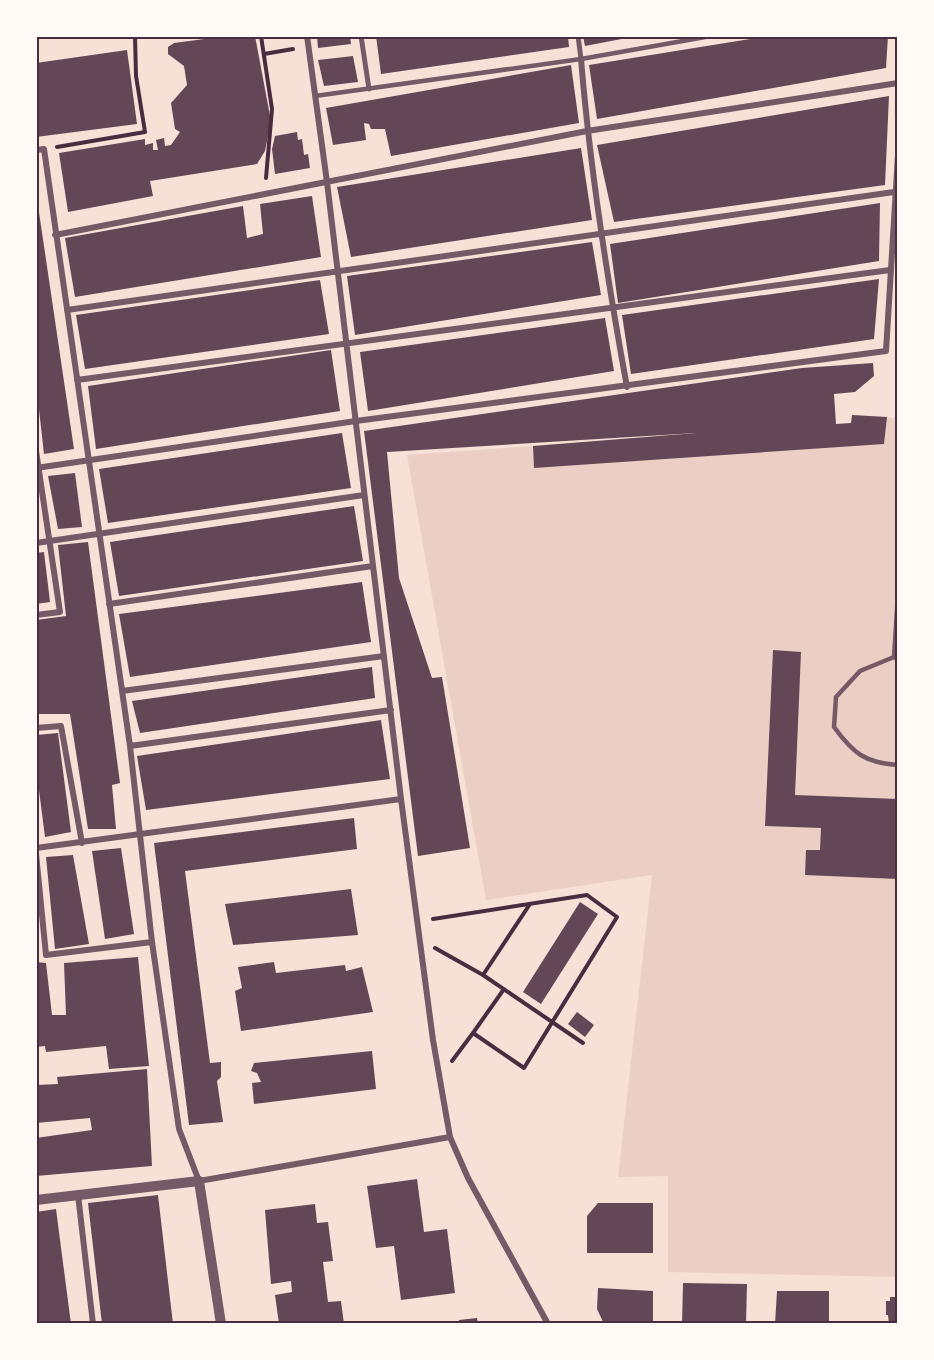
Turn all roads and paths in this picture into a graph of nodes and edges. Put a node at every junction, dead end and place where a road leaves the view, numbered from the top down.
1 (135, 36) edge
2 (261, 36) edge
3 (307, 36) edge
4 (361, 36) edge
5 (578, 36) edge
6 (711, 36) edge
7 (308, 47) junction
8 (264, 54) junction
9 (581, 59) junction
10 (898, 83) edge
11 (369, 89) junction
12 (315, 96) junction
13 (587, 131) junction
14 (44, 149) junction
15 (36, 150) edge
16 (898, 155) edge
17 (327, 183) junction
18 (894, 192) junction
19 (265, 195) junction
20 (601, 234) junction
21 (55, 235) junction
22 (338, 270) junction
23 (890, 270) junction
24 (612, 307) junction
25 (67, 310) junction
26 (346, 342) junction
27 (77, 380) junction
28 (627, 387) junction
29 (356, 421) junction
30 (36, 451) edge
31 (88, 461) junction
32 (37, 468) edge
33 (364, 495) junction
34 (99, 535) junction
35 (50, 541) junction
36 (36, 543) edge
37 (373, 566) junction
38 (898, 594) edge
39 (109, 604) junction
40 (36, 615) edge
41 (384, 656) junction
42 (896, 659) edge
43 (122, 691) junction
44 (391, 710) junction
45 (36, 728) edge
46 (130, 746) junction
47 (898, 765) edge
48 (401, 799) junction
49 (141, 834) junction
50 (82, 843) junction
51 (36, 848) edge
52 (36, 854) edge
53 (530, 904) junction
54 (417, 921) junction
55 (152, 942) junction
56 (421, 948) junction
57 (483, 975) junction
58 (504, 989) junction
59 (554, 1023) junction
60 (473, 1034) junction
61 (583, 1043) dead end
62 (437, 1063) junction
63 (450, 1137) junction
64 (199, 1181) junction
65 (78, 1195) junction
66 (36, 1200) edge
67 (93, 1324) edge
68 (221, 1324) edge
69 (548, 1324) edge

1 - 14 path
2 - 8 path
3 - 7 street
4 - 11 street
5 - 9 street
6 - 9 lane
7 - 8 path
7 - 12 street
8 - 19 path
9 - 11 lane
9 - 13 street
10 - 13 street
11 - 12 lane
12 - 17 street
13 - 17 street
13 - 20 street
14 - 15 street
14 - 21 street
16 - 18 street
17 - 19 street
17 - 22 street
18 - 20 street
18 - 23 street
19 - 21 street
20 - 22 street
20 - 24 street
21 - 25 street
22 - 25 street
22 - 26 street
23 - 24 street
23 - 28 street
24 - 26 street
24 - 28 street
25 - 27 street
26 - 27 street
26 - 29 street
27 - 31 street
28 - 29 street
29 - 31 street
29 - 33 street
30 - 32 street
31 - 32 street
31 - 34 street
32 - 35 street
33 - 34 street
33 - 37 street
34 - 35 street
34 - 39 street
35 - 36 street
35 - 40 street
37 - 39 street
37 - 41 street
38 - 42 lane
39 - 43 street
41 - 43 street
41 - 44 street
42 - 47 lane
43 - 46 street
44 - 46 street
44 - 48 street
45 - 50 street
46 - 49 street
48 - 49 street
48 - 54 street
49 - 50 street
49 - 55 street
50 - 51 street
52 - 55 street
53 - 54 path
53 - 57 path
53 - 59 path
54 - 56 street
55 - 64 street
56 - 57 path
56 - 62 street
57 - 58 path
58 - 59 path
58 - 60 path
59 - 60 path
59 - 61 path
60 - 62 path
62 - 63 street
63 - 64 street
63 - 69 street
64 - 65 street
64 - 68 street
65 - 66 street
65 - 67 street

